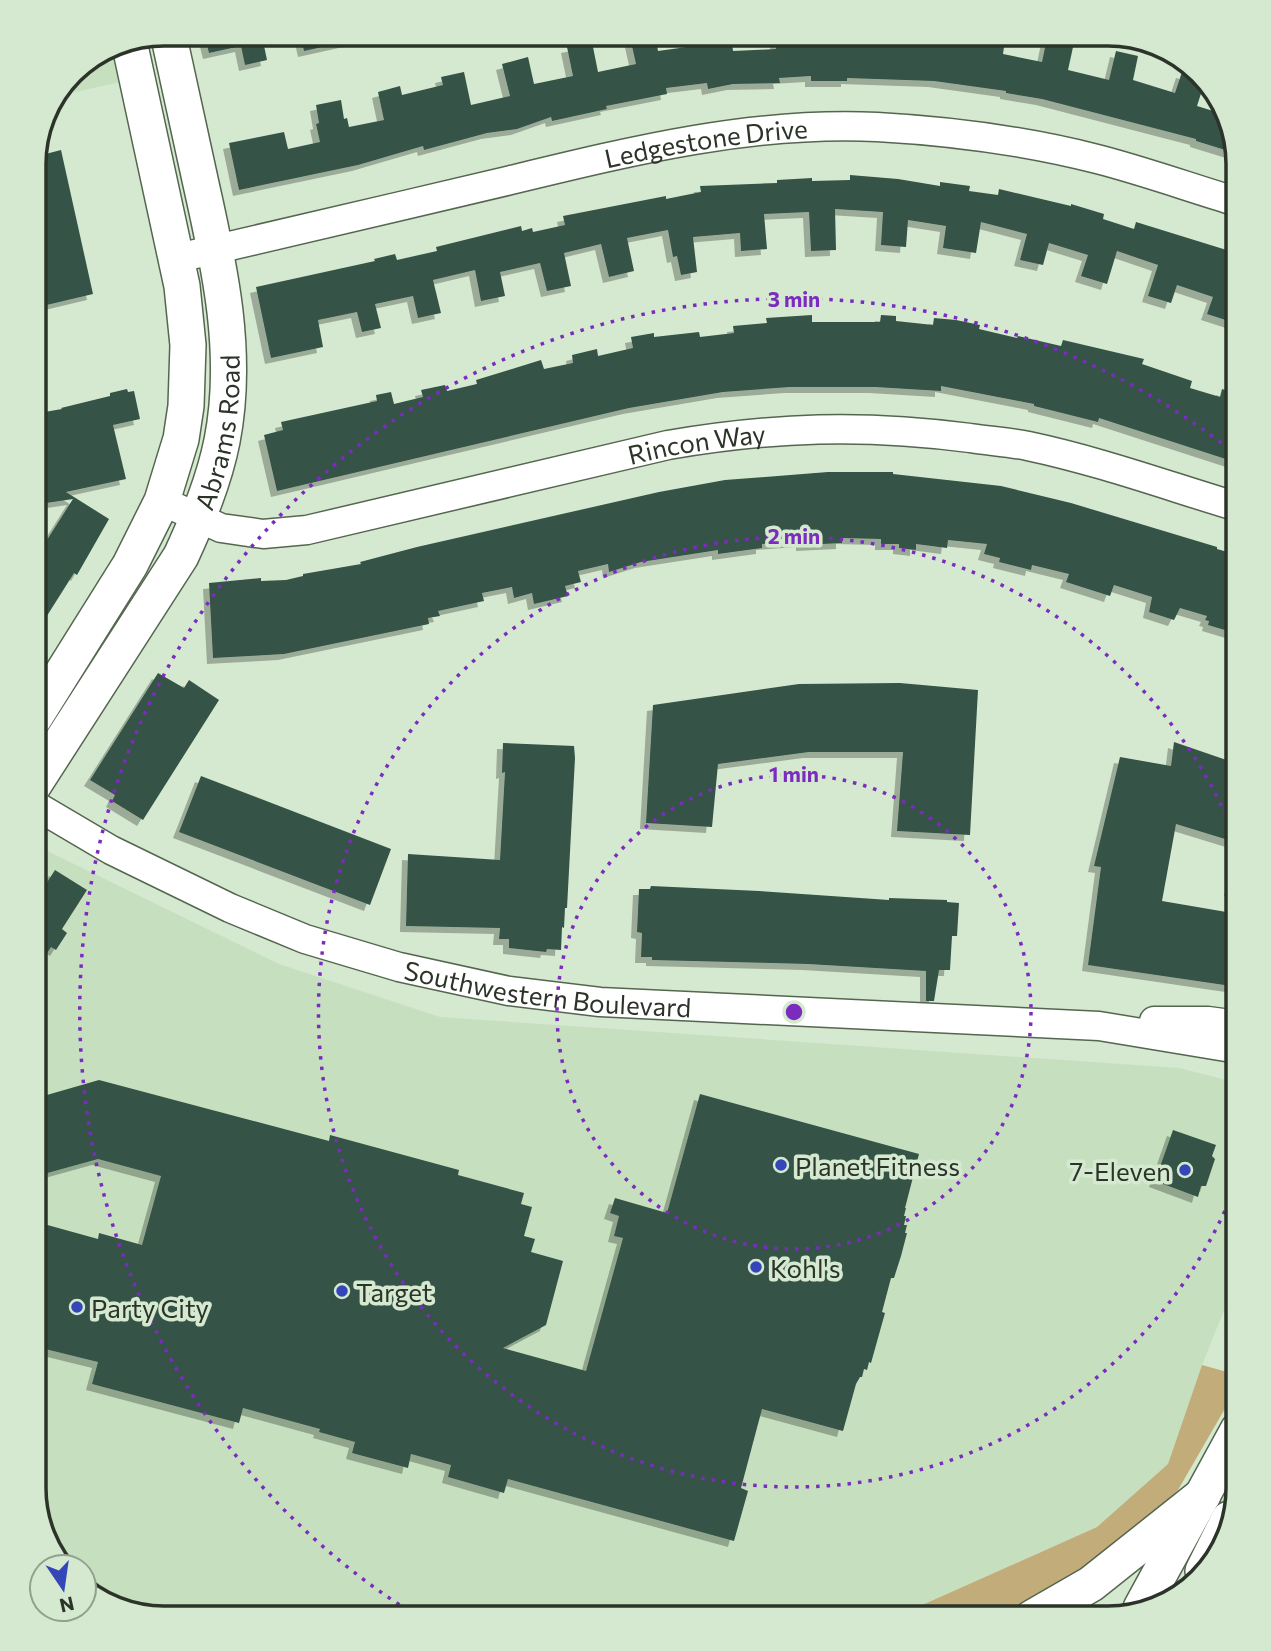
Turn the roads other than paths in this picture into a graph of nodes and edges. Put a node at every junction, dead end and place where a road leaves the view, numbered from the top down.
1 (171, 46) edge
2 (132, 50) edge
3 (1226, 198) edge
4 (216, 249) junction
5 (178, 258) junction
6 (188, 381) junction
7 (228, 386) junction
8 (162, 501) junction
9 (1226, 503) edge
10 (198, 519) junction
11 (46, 699) edge
12 (46, 766) edge
13 (46, 812) edge
14 (1226, 1024) edge
15 (1099, 1026) junction
16 (1226, 1047) edge
17 (1226, 1452) edge
18 (1203, 1494) junction
19 (1146, 1598) edge
20 (1053, 1606) edge

1 - 4 main road, Abrams Road
2 - 5 main road, Abrams Road
3 - 4 street, Ledgestone Drive
4 - 5 street, Ledgestone Drive
4 - 7 main road, Abrams Road
5 - 6 main road, Abrams Road
6 - 7 main road
6 - 8 main road, Abrams Road
7 - 10 main road, Abrams Road
8 - 10 street, Rincon Way
8 - 11 main road, Abrams Road
9 - 10 street, Rincon Way
10 - 12 main road, Abrams Road
13 - 15 street, Southwestern Boulevard
14 - 15 street, Southwestern Boulevard
15 - 16 street, Southwestern Boulevard
17 - 18 main road
18 - 19 main road
18 - 20 main road

